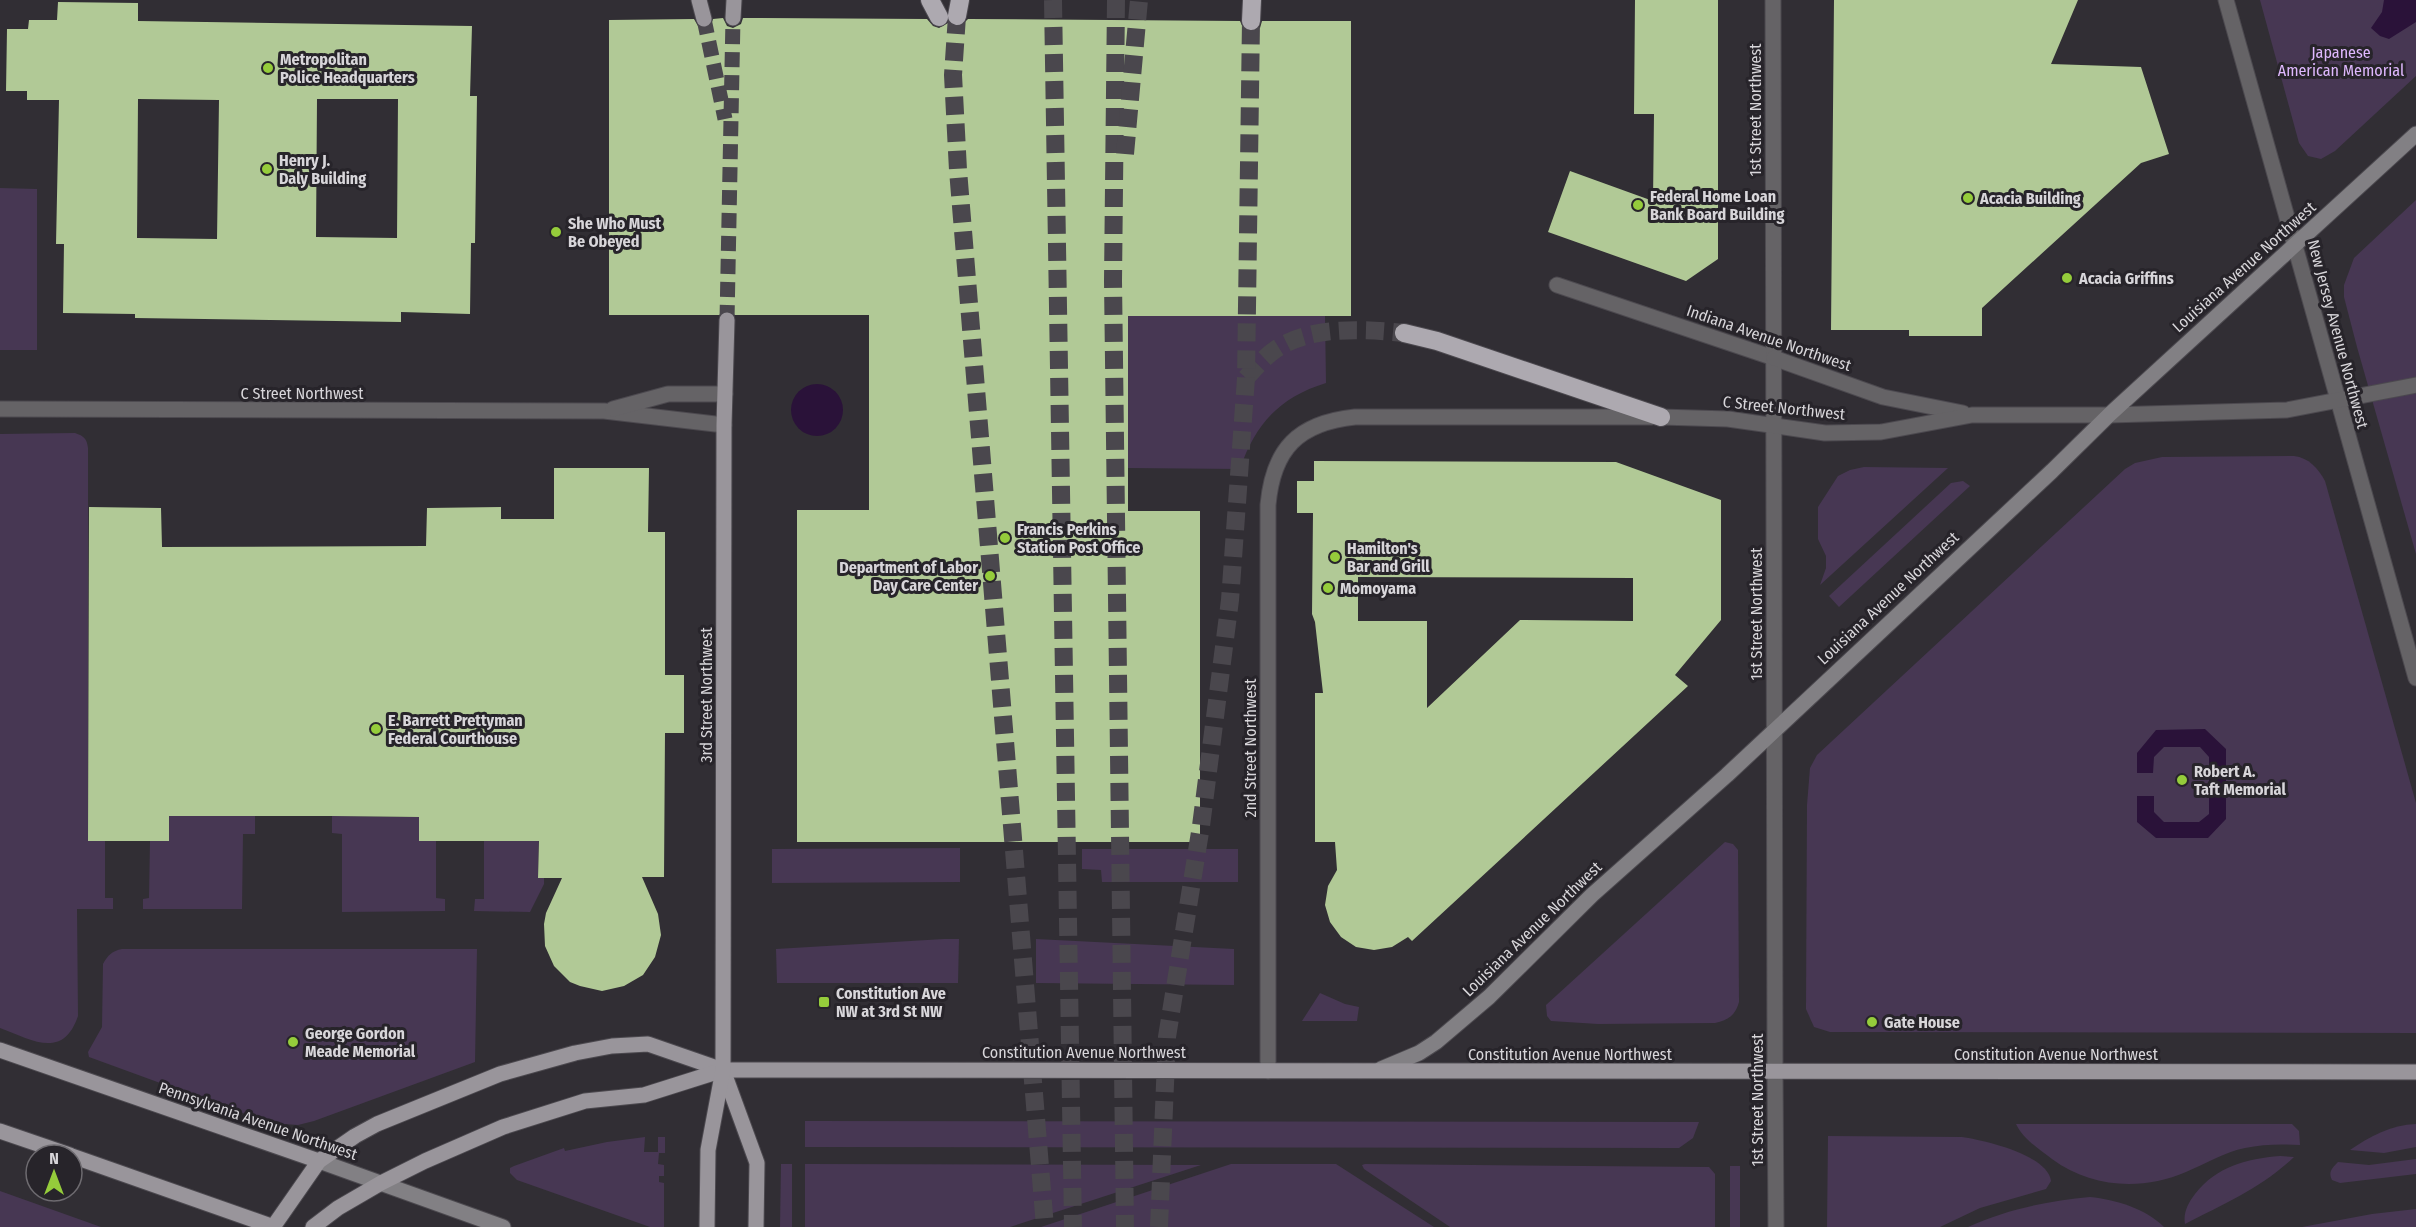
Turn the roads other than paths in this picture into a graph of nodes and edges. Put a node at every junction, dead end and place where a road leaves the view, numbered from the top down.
1 (699, 0) edge
2 (734, 0) edge
3 (930, 0) edge
4 (1252, 0) edge
5 (1773, 0) edge
6 (2226, 0) edge
7 (952, 11) edge
8 (733, 18) tunnel mouth
9 (704, 19) tunnel mouth
10 (1251, 21) tunnel mouth
11 (2416, 134) edge
12 (2295, 246) junction
13 (1557, 285) dead end
14 (727, 320) tunnel mouth
15 (1404, 333) tunnel mouth
16 (1774, 358) junction
17 (2416, 385) edge
18 (725, 394) junction
19 (2337, 402) junction
20 (0, 409) edge
21 (604, 411) junction
22 (1972, 415) junction
23 (2109, 415) junction
24 (1661, 417) junction
25 (724, 425) junction
26 (1774, 426) junction
27 (1300, 434) joint
28 (2416, 678) edge
29 (1774, 729) junction
30 (0, 1050) edge
31 (723, 1070) junction
32 (1268, 1071) junction
33 (1374, 1072) junction
34 (1774, 1072) junction
35 (2416, 1072) edge
36 (0, 1131) edge
37 (36, 1143) edge
38 (84, 1160) edge
39 (319, 1161) junction
40 (381, 1183) junction
41 (274, 1227) edge
42 (313, 1227) edge
43 (503, 1227) edge
44 (707, 1227) edge
45 (756, 1227) edge
46 (1776, 1227) edge

1 - 9 main road
2 - 8 main road
3 - 7 highway
4 - 10 highway
5 - 16 street, 1st Street Northwest
6 - 12 street, New Jersey Avenue Northwest
11 - 12 main road, Louisiana Avenue Northwest
12 - 19 street, New Jersey Avenue Northwest
12 - 23 main road, Louisiana Avenue Northwest
13 - 16 street, Indiana Avenue Northwest
14 - 18 main road, 3rd Street Northwest
15 - 24 highway
16 - 22 street, Indiana Avenue Northwest
16 - 26 street, 1st Street Northwest
17 - 19 street, C Street Northwest
18 - 21 street, C Street Northwest
18 - 25 main road, 3rd Street Northwest
19 - 23 street, C Street Northwest
19 - 28 street, New Jersey Avenue Northwest
20 - 21 street, C Street Northwest
21 - 25 street, C Street Northwest
22 - 23 street, C Street Northwest
22 - 26 street, C Street Northwest
23 - 29 main road, Louisiana Avenue Northwest
24 - 26 street, C Street Northwest
24 - 27 street, C Street Northwest
25 - 31 main road, 3rd Street Northwest
26 - 29 street, 1st Street Northwest
27 - 32 street, 2nd Street Northwest
29 - 33 main road, Louisiana Avenue Northwest
29 - 34 street, 1st Street Northwest
30 - 39 main road, Pennsylvania Avenue Northwest
31 - 32 main road, Constitution Avenue Northwest
31 - 39 main road, Constitution Avenue Northwest
31 - 40 main road, Constitution Avenue Northwest
31 - 44 main road, 3rd Street Northwest
31 - 45 main road, 3rd Street Northwest
32 - 33 main road, Constitution Avenue Northwest
33 - 34 main road, Constitution Avenue Northwest
34 - 35 main road, Constitution Avenue Northwest
34 - 46 street, 1st Street Northwest
36 - 37 main road
38 - 41 main road
39 - 40 main road, Pennsylvania Avenue Northwest
39 - 41 main road, Constitution Avenue Northwest
40 - 42 main road, Constitution Avenue Northwest
40 - 43 main road, Pennsylvania Avenue Northwest

